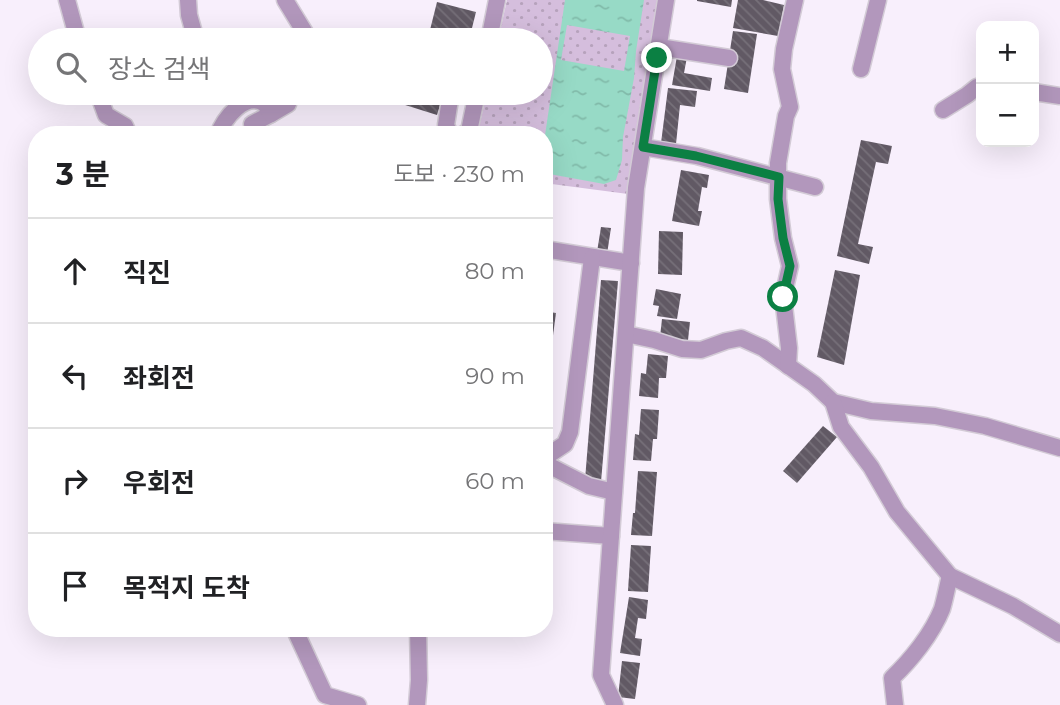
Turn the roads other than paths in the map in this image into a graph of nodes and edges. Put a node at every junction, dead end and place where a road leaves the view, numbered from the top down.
1 (67, 0) edge
2 (188, 0) edge
3 (285, 0) edge
4 (497, 0) edge
5 (666, 0) edge
6 (795, 0) edge
7 (878, 0) edge
8 (75, 28) edge
9 (193, 28) edge
10 (302, 28) edge
11 (491, 28) edge
12 (659, 47) junction
13 (729, 58) dead end
14 (860, 69) dead end
15 (976, 88) edge
16 (1039, 93) edge
17 (1060, 96) edge
18 (102, 105) edge
19 (243, 105) edge
20 (266, 105) edge
21 (286, 105) edge
22 (449, 105) edge
23 (474, 105) edge
24 (943, 110) dead end
25 (271, 114) junction
26 (252, 124) dead end
27 (125, 126) edge
28 (222, 126) edge
29 (446, 126) edge
30 (468, 126) edge
31 (643, 147) junction
32 (779, 177) junction
33 (815, 187) dead end
34 (553, 251) edge
35 (592, 258) junction
36 (631, 263) junction
37 (626, 334) junction
38 (788, 366) junction
39 (833, 402) junction
40 (1060, 448) edge
41 (553, 451) edge
42 (553, 468) edge
43 (614, 492) junction
44 (553, 532) edge
45 (611, 536) junction
46 (950, 576) junction
47 (1060, 634) edge
48 (299, 637) edge
49 (418, 637) edge
50 (358, 705) edge
51 (416, 705) edge
52 (615, 705) edge
53 (895, 705) edge

1 - 8 street
2 - 9 street
3 - 10 street
4 - 11 street
5 - 12 street
6 - 32 street
7 - 14 street
12 - 13 street
12 - 31 street
15 - 24 street
16 - 17 street
18 - 27 street
19 - 28 street
20 - 25 street
21 - 25 street
22 - 29 street
23 - 30 street
25 - 26 street
31 - 32 street
31 - 36 street
32 - 33 street
32 - 38 street
34 - 35 street
35 - 36 street
35 - 41 street
36 - 37 street
37 - 38 street
37 - 43 street
38 - 39 street
39 - 40 street
39 - 46 street
42 - 43 street
43 - 45 street
44 - 45 street
45 - 52 street
46 - 47 street
46 - 53 street
48 - 50 street
49 - 51 street

